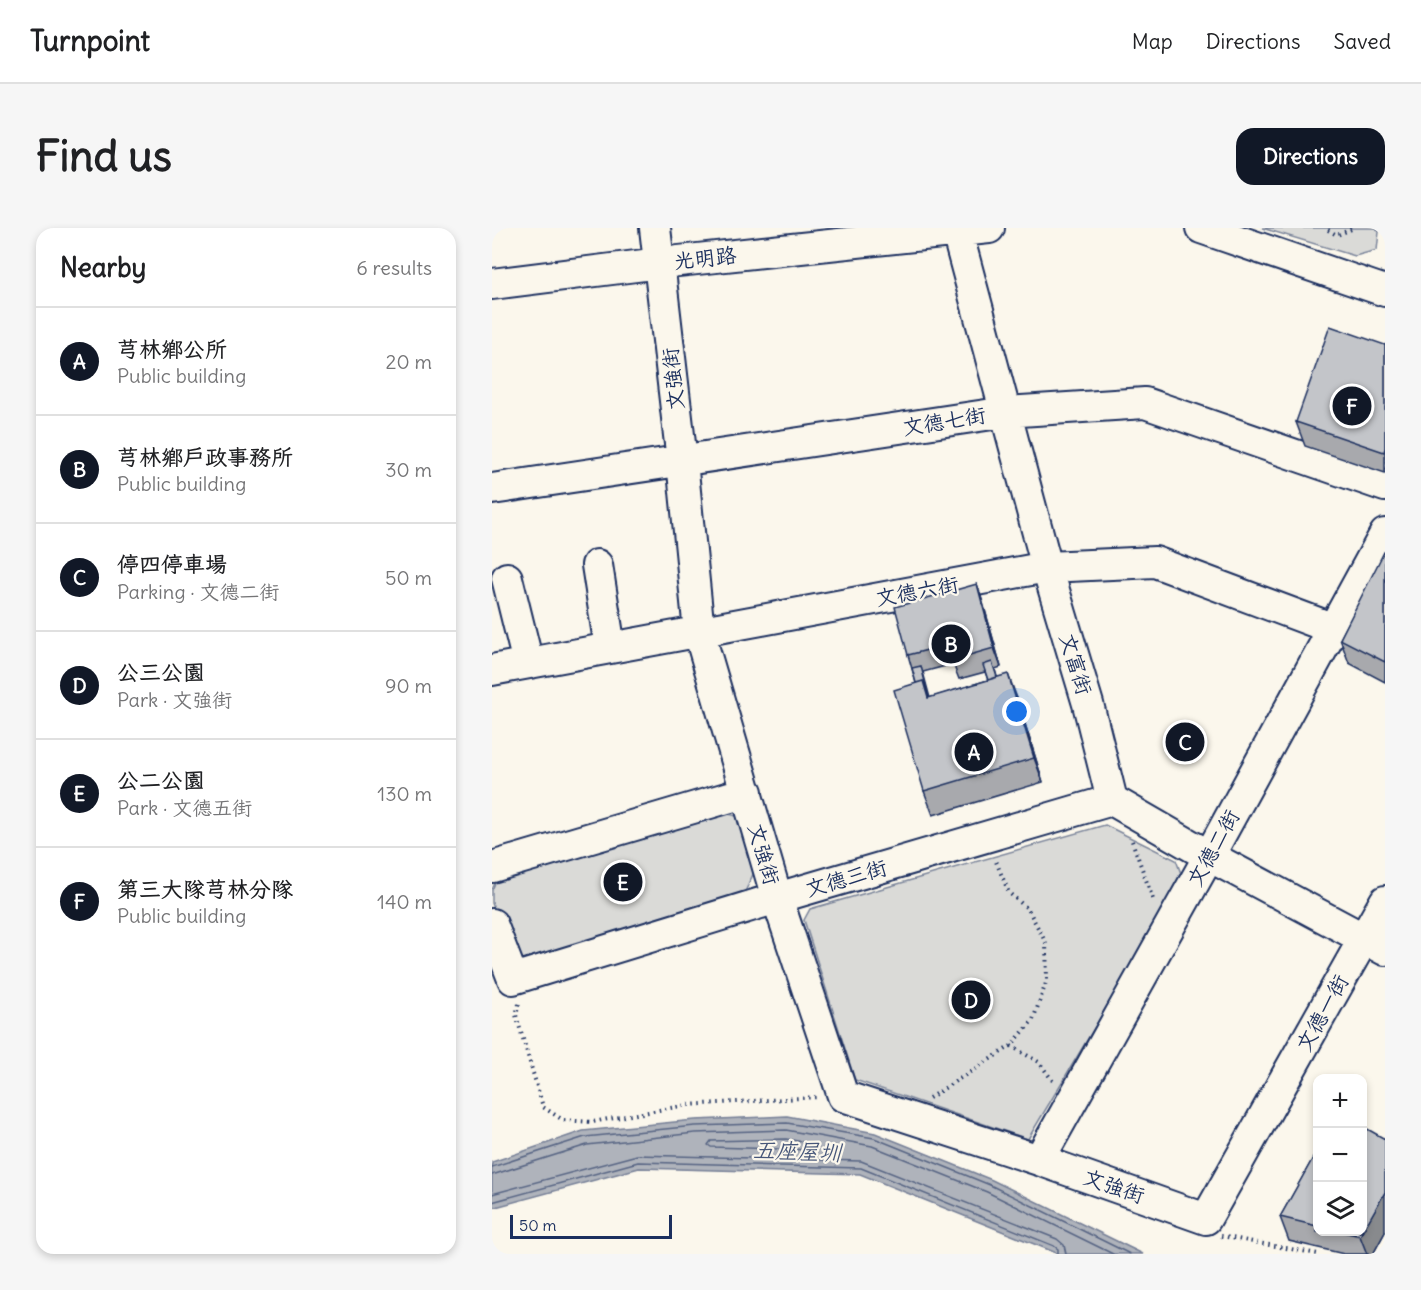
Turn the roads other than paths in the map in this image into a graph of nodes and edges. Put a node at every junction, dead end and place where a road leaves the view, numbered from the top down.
1 (655, 228) edge
2 (989, 228) edge
3 (1201, 228) edge
4 (956, 230) edge
5 (660, 263) junction
6 (492, 284) edge
7 (1385, 291) edge
8 (1006, 412) junction
9 (682, 461) junction
10 (1385, 486) edge
11 (492, 489) edge
12 (1385, 534) edge
13 (597, 564) dead end
14 (1047, 567) junction
15 (507, 578) dead end
16 (1334, 629) junction
17 (699, 632) junction
18 (610, 648) junction
19 (528, 663) junction
20 (492, 670) edge
21 (747, 792) junction
22 (1112, 800) junction
23 (1209, 856) junction
24 (492, 867) edge
25 (777, 898) junction
26 (1385, 901) edge
27 (492, 924) edge
28 (1375, 944) edge
29 (1039, 1160) junction
30 (1206, 1219) joint

1 - 5 street, 文強街
2 - 4 street, 光明路
3 - 7 street
4 - 5 street, 光明路
4 - 8 street, 文富街
5 - 6 street, 光明路
5 - 9 street, 文強街
8 - 9 street, 文德七街
8 - 10 street, 文德七街
8 - 14 street, 文富街
9 - 11 street, 文德七街
9 - 17 street, 文強街
12 - 16 street, 文德二街
13 - 18 street
14 - 16 street, 文德六街
14 - 17 street, 文德六街
14 - 22 street, 文富街
15 - 19 street
16 - 23 street, 文德二街
17 - 18 street, 文德六街
17 - 21 street, 文強街
18 - 19 street, 文德六街
19 - 20 street, 文德六街
21 - 24 street
21 - 25 street, 文強街
22 - 23 street
22 - 25 street, 文德三街
23 - 28 street
23 - 29 street, 文德二街
25 - 27 street, 文德三街
25 - 29 street, 文強街
26 - 28 street, 文德一街
28 - 30 street, 文德一街
29 - 30 street, 文強街

